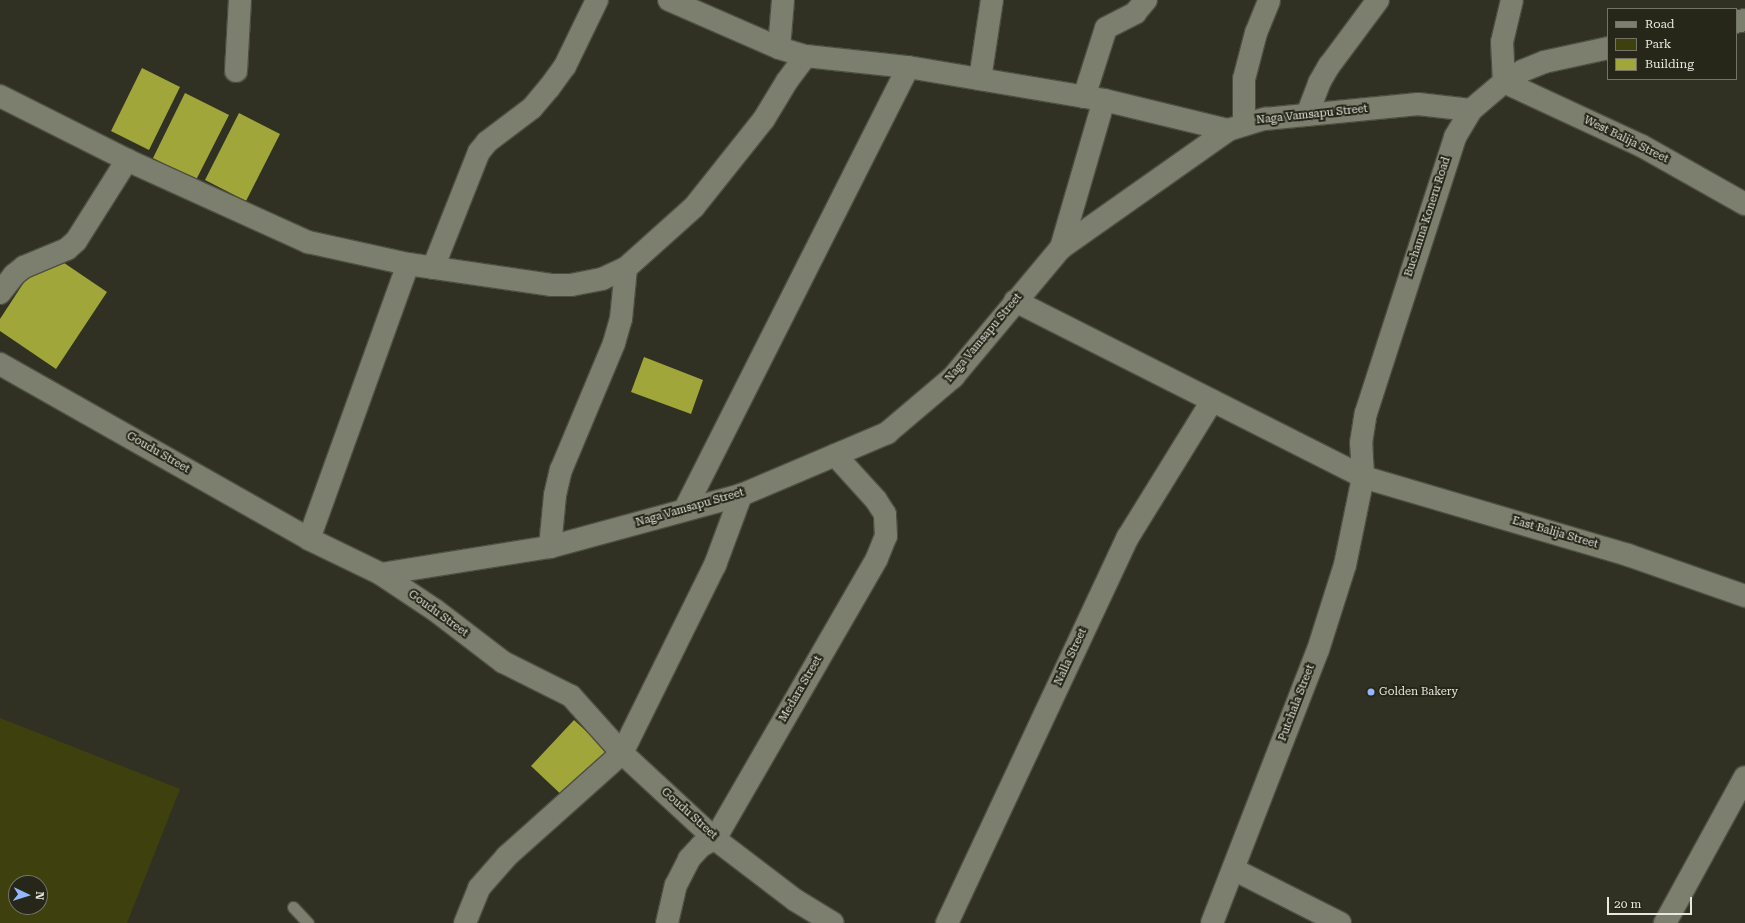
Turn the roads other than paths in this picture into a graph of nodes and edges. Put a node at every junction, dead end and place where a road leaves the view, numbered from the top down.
1 (240, 0) edge
2 (596, 0) edge
3 (670, 0) edge
4 (783, 0) edge
5 (992, 0) edge
6 (1146, 0) edge
7 (1269, 0) edge
8 (1378, 0) edge
9 (1512, 0) edge
10 (779, 48) junction
11 (1607, 48) edge
12 (806, 56) junction
13 (908, 68) junction
14 (236, 71) dead end
15 (980, 79) junction
16 (1504, 82) junction
17 (0, 96) edge
18 (1094, 99) junction
19 (1471, 110) junction
20 (1307, 115) junction
21 (1236, 127) junction
22 (127, 160) junction
23 (1745, 204) edge
24 (1061, 248) junction
25 (408, 264) junction
26 (433, 268) junction
27 (626, 268) junction
28 (0, 293) edge
29 (1015, 301) junction
30 (0, 364) edge
31 (1212, 401) junction
32 (835, 455) junction
33 (1363, 477) junction
34 (741, 495) junction
35 (685, 509) junction
36 (309, 539) junction
37 (550, 547) junction
38 (381, 574) junction
39 (1744, 599) edge
40 (622, 753) junction
41 (1745, 777) edge
42 (715, 839) junction
43 (1233, 869) junction
44 (293, 907) dead end
45 (308, 923) edge
46 (465, 923) edge
47 (667, 923) edge
48 (833, 923) edge
49 (947, 923) edge
50 (1212, 923) edge
51 (1340, 923) edge
52 (1665, 923) edge

1 - 14 street
2 - 26 street
3 - 10 street
4 - 10 street
5 - 15 street
6 - 18 street
7 - 21 street
8 - 20 street
9 - 16 street
10 - 12 street
11 - 16 street, Buchanna Koneru Road
12 - 13 street
12 - 27 street
13 - 15 street
13 - 35 street
15 - 18 street
16 - 19 street, Buchanna Koneru Road
16 - 23 street, West Balija Street
17 - 22 street
18 - 21 street
18 - 24 street
19 - 20 street, Naga Vamsapu Street
19 - 33 street, Buchanna Koneru Road
20 - 21 street, Naga Vamsapu Street
21 - 24 street, Naga Vamsapu Street
22 - 25 street
22 - 28 street
24 - 29 street, Naga Vamsapu Street
25 - 26 street
25 - 36 street
26 - 27 street
27 - 37 street
29 - 31 street, East Balija Street
29 - 32 street, Naga Vamsapu Street
30 - 36 street, Goudu Street
31 - 33 street, East Balija Street
31 - 49 street, Nalla Street
32 - 34 street, Naga Vamsapu Street
32 - 42 street, Medara Street
33 - 39 street, East Balija Street
33 - 43 street, Putchala Street
34 - 35 street, Naga Vamsapu Street
34 - 40 street
35 - 37 street, Naga Vamsapu Street
36 - 38 street, Goudu Street
37 - 38 street, Naga Vamsapu Street
38 - 40 street, Goudu Street
40 - 42 street, Goudu Street
40 - 46 street
41 - 52 street
42 - 47 street, Medara Street
42 - 48 street, Goudu Street
43 - 50 street, Putchala Street
43 - 51 street
44 - 45 lane

